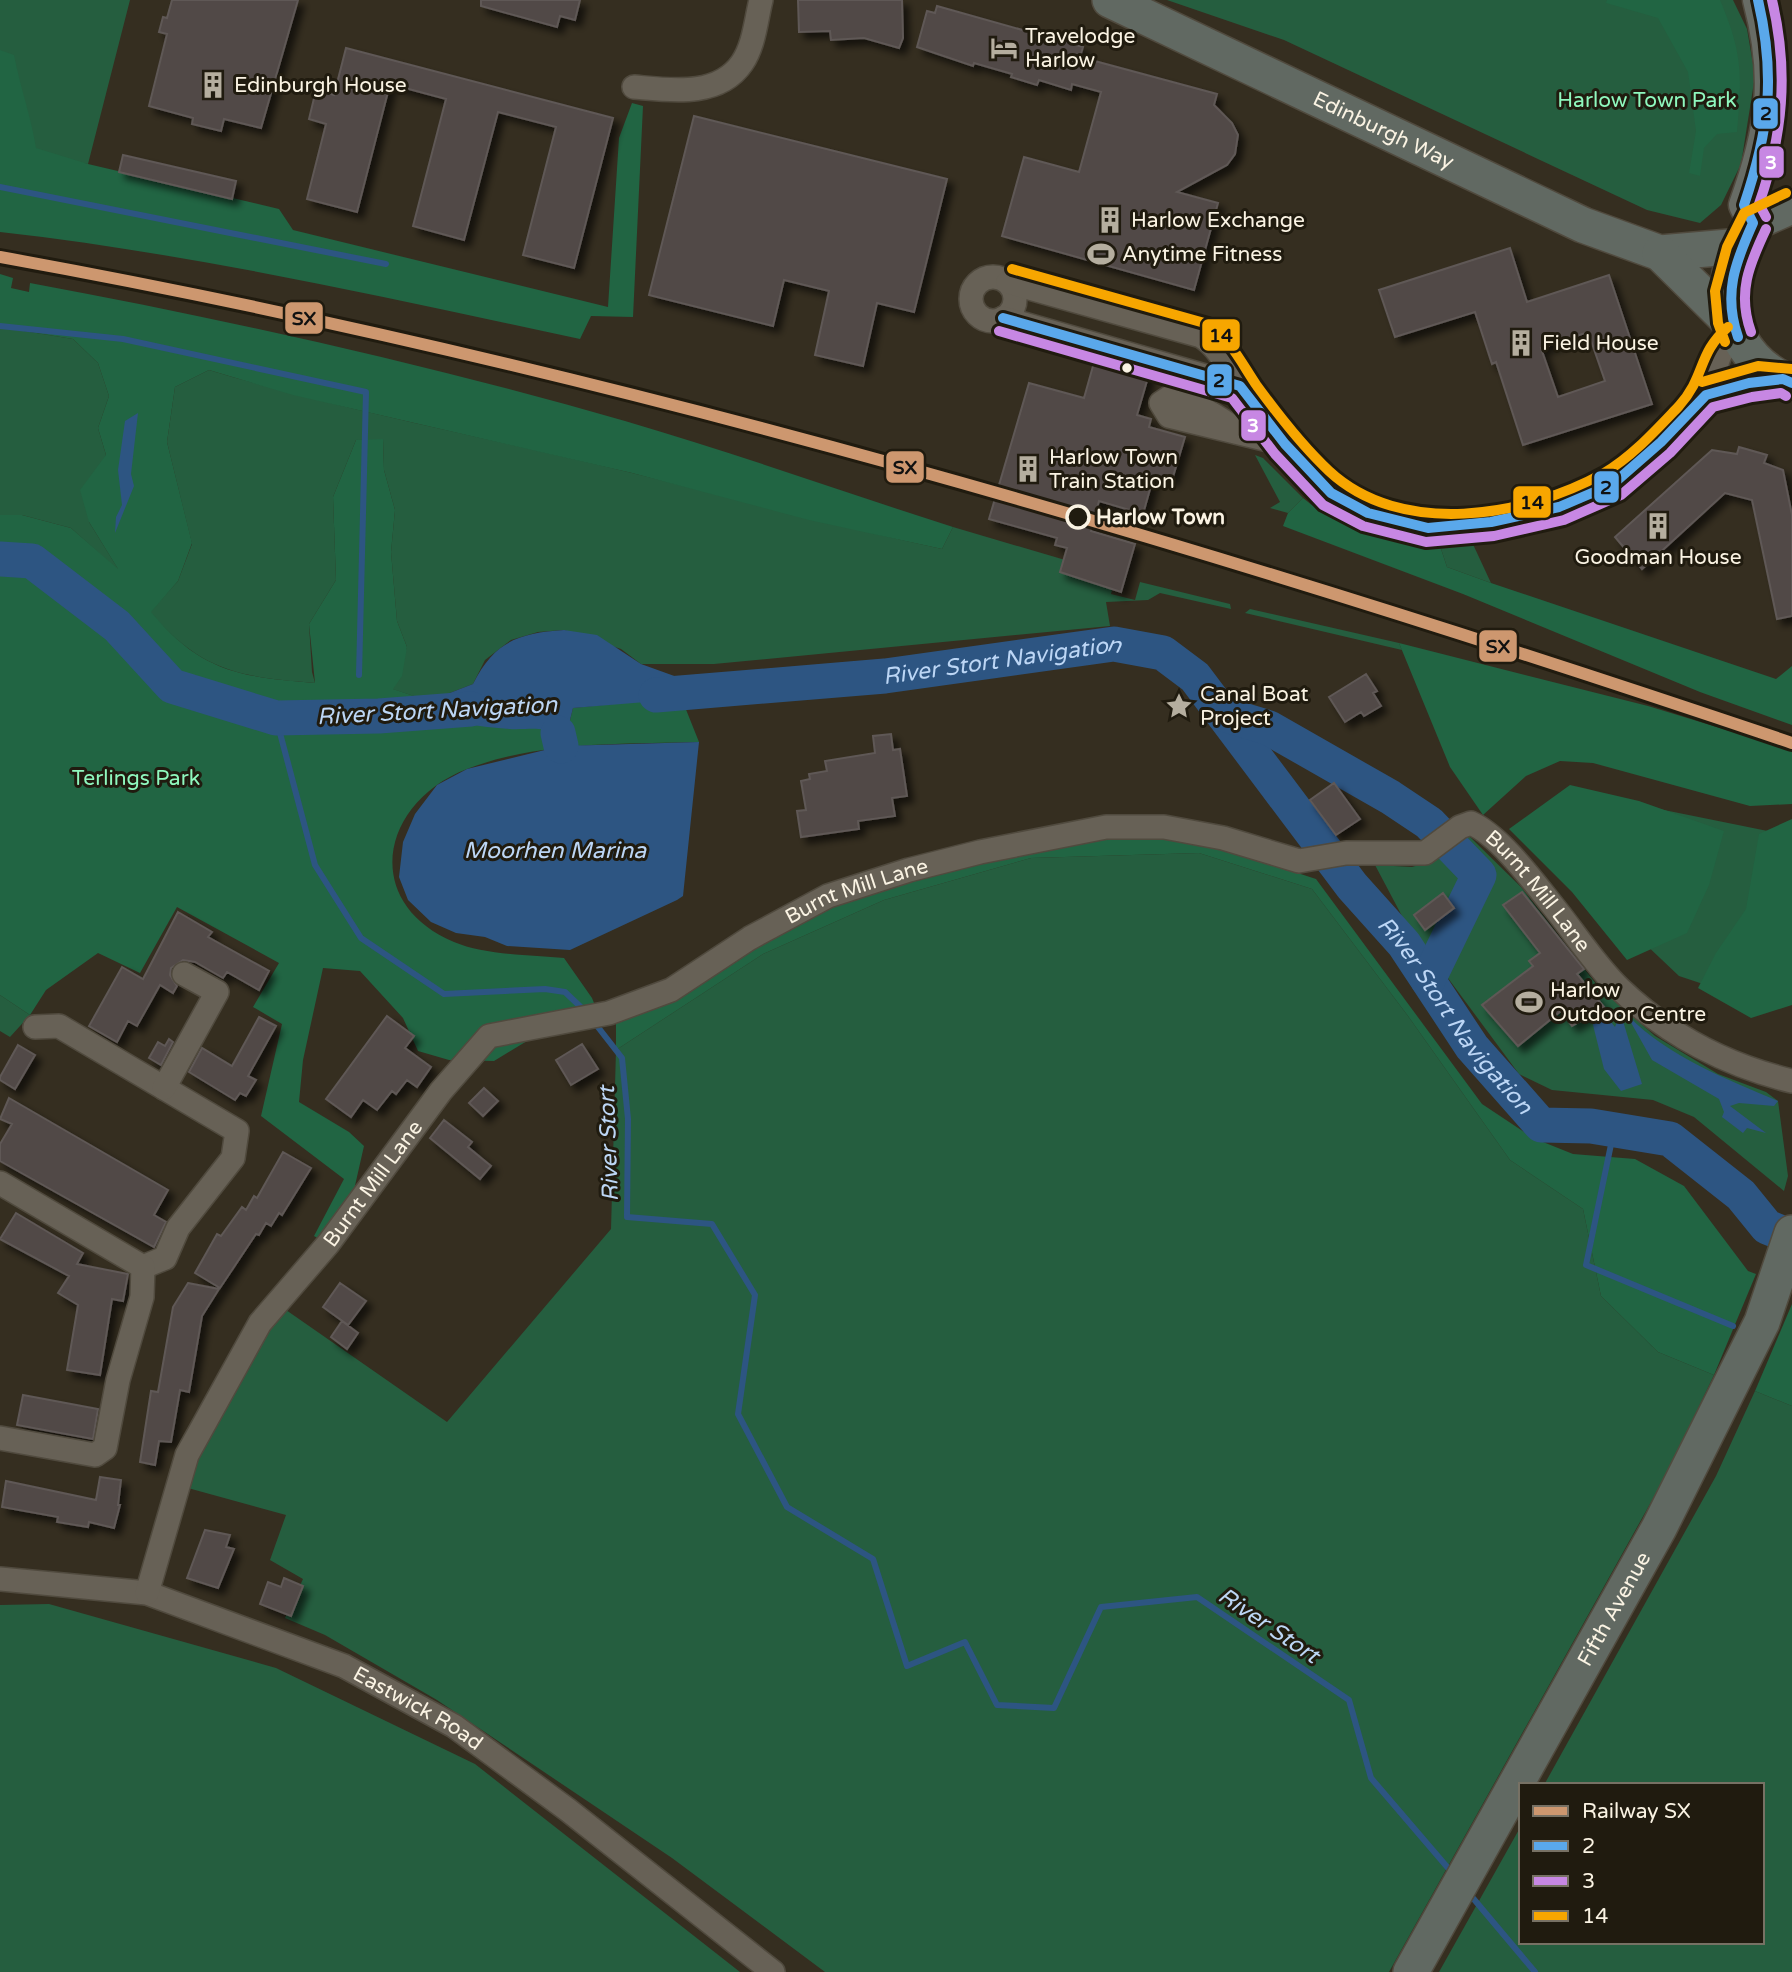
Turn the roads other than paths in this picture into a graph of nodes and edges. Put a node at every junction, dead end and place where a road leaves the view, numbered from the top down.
1 (761, 0) edge
2 (1110, 0) edge
3 (1758, 0) edge
4 (1771, 0) edge
5 (634, 88) dead end
6 (1792, 88) edge
7 (1792, 206) edge
8 (1747, 234) junction
9 (1660, 253) junction
10 (1008, 282) junction
11 (1003, 318) junction
12 (1736, 331) junction
13 (1788, 381) edge
14 (1240, 386) junction
15 (1706, 396) junction
16 (1239, 432) dead end
17 (1285, 444) junction
18 (184, 974) dead end
19 (35, 1027) dead end
20 (1792, 1081) edge
21 (164, 1087) junction
22 (0, 1183) edge
23 (1792, 1233) edge
24 (143, 1267) junction
25 (0, 1438) edge
26 (0, 1579) edge
27 (147, 1593) junction
28 (773, 1972) edge
29 (1411, 1972) edge

1 - 5 street
2 - 9 highway, Edinburgh Way
3 - 8 main road
4 - 6 main road
7 - 8 highway, Edinburgh Way
8 - 9 highway, Edinburgh Way
8 - 12 highway
9 - 12 highway, Edinburgh Way
10 - 11 street
10 - 11 street
10 - 14 street
11 - 14 street
12 - 13 highway, Edinburgh Way
12 - 15 street
13 - 15 street
14 - 17 street
15 - 17 street
16 - 17 street
18 - 21 street
19 - 21 street
20 - 27 street, Burnt Mill Lane
21 - 24 street
22 - 24 street
23 - 29 highway, Fifth Avenue
24 - 25 street
26 - 27 street, Eastwick Road
27 - 28 street, Eastwick Road

